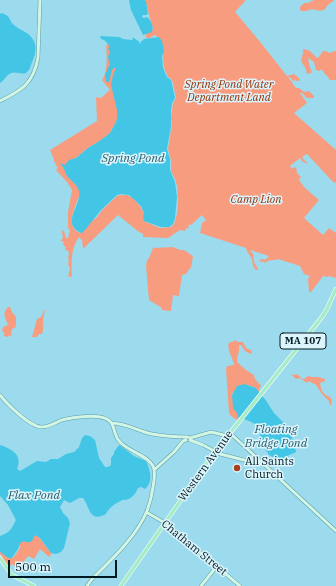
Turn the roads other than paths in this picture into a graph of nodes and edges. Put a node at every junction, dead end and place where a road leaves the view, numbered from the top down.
1 (40, 0) edge
2 (0, 101) edge
3 (336, 289) edge
4 (0, 395) edge
5 (112, 423) junction
6 (229, 434) junction
7 (186, 440) junction
8 (216, 452) junction
9 (266, 465) junction
10 (154, 470) junction
11 (146, 512) junction
12 (165, 524) junction
13 (336, 531) edge
14 (0, 558) edge
15 (216, 566) junction
16 (34, 586) edge
17 (87, 586) edge
18 (121, 586) edge
19 (201, 586) edge
20 (240, 586) edge

1 - 2 street
3 - 6 main road, Western Avenue / MA 107
4 - 5 street
5 - 7 street
5 - 10 street
6 - 7 street
6 - 8 main road, Western Avenue / MA 107
6 - 9 street
7 - 8 street
7 - 10 street
8 - 9 street
8 - 12 main road, Western Avenue / MA 107
9 - 13 street
10 - 11 street
11 - 12 street, Chatham Street
11 - 17 street
12 - 15 street, Chatham Street
12 - 18 main road, Western Avenue / MA 107
14 - 16 main road
15 - 19 street
15 - 20 street, Chatham Street

